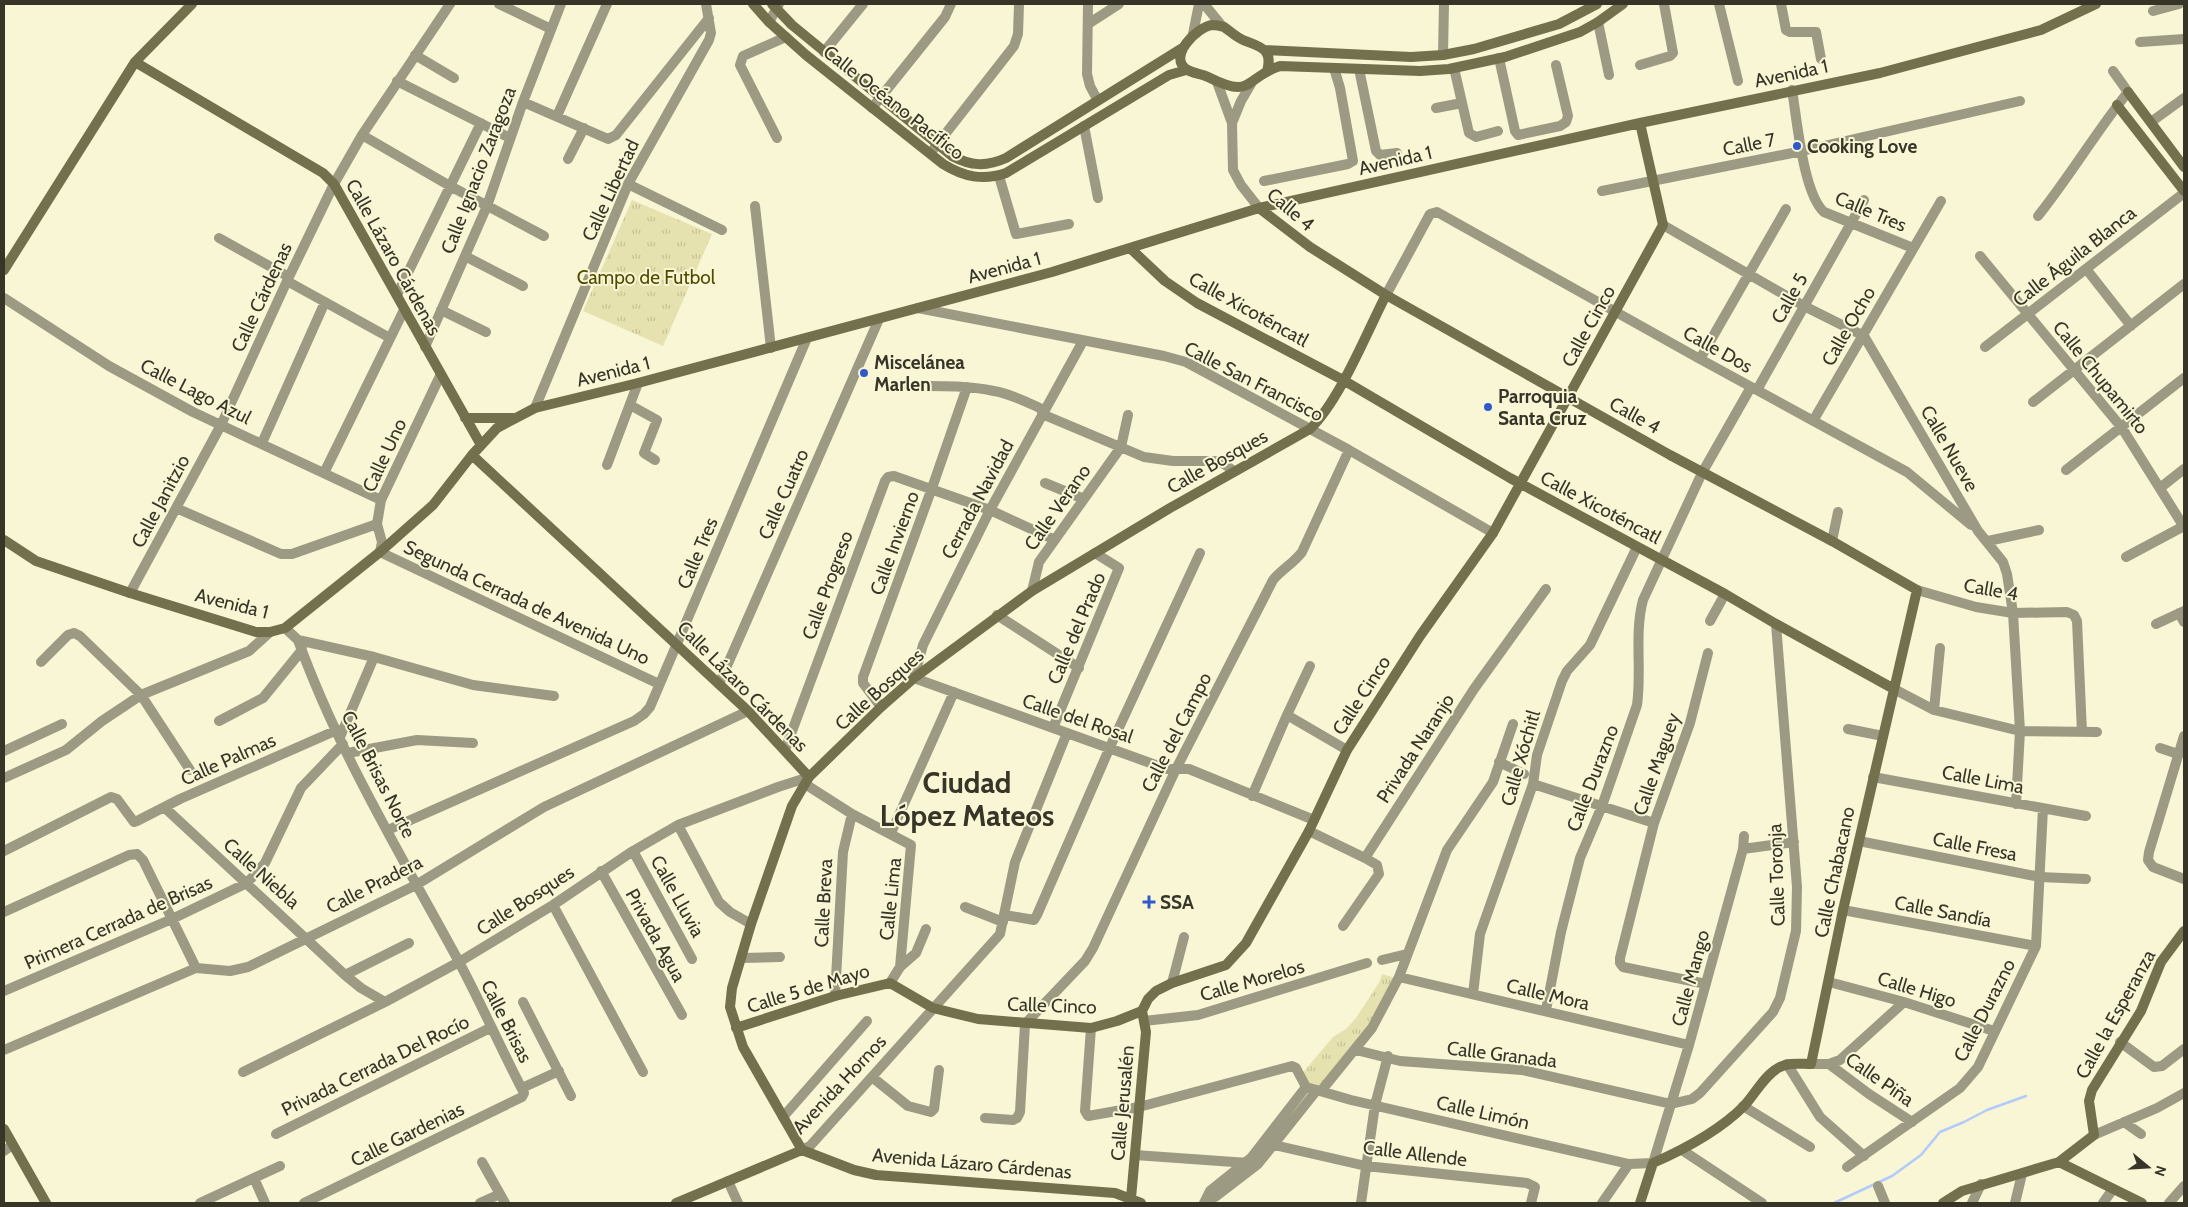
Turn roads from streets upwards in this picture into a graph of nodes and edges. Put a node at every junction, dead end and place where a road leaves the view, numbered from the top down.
1 (192, 4) edge
2 (450, 4) edge
3 (499, 4) edge
4 (561, 4) edge
5 (607, 4) edge
6 (706, 4) edge
7 (753, 4) edge
8 (863, 4) edge
9 (951, 4) edge
10 (1019, 4) edge
11 (1088, 4) edge
12 (1119, 4) edge
13 (1199, 4) edge
14 (1204, 4) edge
15 (1444, 4) edge
16 (1597, 4) edge
17 (1624, 4) edge
18 (1664, 4) edge
19 (1719, 4) edge
20 (1781, 4) edge
21 (2096, 4) edge
22 (2179, 4) edge
23 (775, 5) edge
24 (2153, 11) dead end
25 (709, 18) junction
26 (769, 22) junction
27 (1598, 22) junction
28 (1088, 24) junction
29 (1559, 24) junction
30 (1222, 26) junction
31 (551, 30) junction
32 (1193, 34) junction
33 (786, 37) junction
34 (1565, 37) junction
35 (2184, 39) edge
36 (2140, 42) dead end
37 (1184, 47) junction
38 (1265, 50) junction
39 (824, 52) junction
40 (415, 55) junction
41 (1443, 55) junction
42 (1499, 58) junction
43 (1821, 59) dead end
44 (135, 62) junction
45 (1556, 65) dead end
46 (1640, 65) dead end
47 (1334, 68) junction
48 (1454, 68) junction
49 (1359, 69) junction
50 (1186, 70) junction
51 (1266, 71) junction
52 (2113, 71) dead end
53 (1609, 74) dead end
54 (454, 78) dead end
55 (397, 80) junction
56 (1738, 81) dead end
57 (1217, 82) junction
58 (1251, 84) junction
59 (1792, 90) junction
60 (2128, 92) junction
61 (880, 98) junction
62 (2184, 98) edge
63 (1097, 99) junction
64 (2020, 101) dead end
65 (523, 102) junction
66 (1462, 103) junction
67 (2118, 105) junction
68 (872, 108) junction
69 (1436, 108) dead end
70 (557, 116) junction
71 (1066, 120) junction
72 (2151, 122) junction
73 (481, 123) junction
74 (1232, 123) junction
75 (1640, 123) junction
76 (1084, 126) junction
77 (584, 128) junction
78 (1498, 131) dead end
79 (1074, 132) junction
80 (362, 135) junction
81 (510, 138) junction
82 (777, 138) dead end
83 (938, 145) junction
84 (1802, 151) junction
85 (1396, 153) dead end
86 (930, 154) junction
87 (568, 159) dead end
88 (2184, 167) edge
89 (999, 176) junction
90 (1264, 181) dead end
91 (1653, 181) junction
92 (334, 184) junction
93 (628, 184) junction
94 (450, 186) junction
95 (1602, 191) dead end
96 (2184, 192) edge
97 (1098, 198) dead end
98 (1864, 200) dead end
99 (1940, 201) dead end
100 (755, 206) dead end
101 (489, 207) junction
102 (1259, 208) junction
103 (1786, 210) dead end
104 (1434, 212) joint
105 (2038, 216) dead end
106 (1850, 223) junction
107 (1069, 224) dead end
108 (1663, 225) junction
109 (722, 230) dead end
110 (544, 236) dead end
111 (219, 238) dead end
112 (1130, 248) junction
113 (1913, 248) junction
114 (465, 256) junction
115 (1980, 256) dead end
116 (4, 270) edge
117 (2087, 270) junction
118 (1748, 274) junction
119 (288, 279) junction
120 (2184, 284) edge
121 (522, 286) dead end
122 (397, 295) junction
123 (1386, 295) junction
124 (4, 298) edge
125 (325, 302) junction
126 (1804, 306) junction
127 (918, 308) junction
128 (404, 310) junction
129 (441, 310) junction
130 (1616, 313) junction
131 (2028, 315) junction
132 (879, 319) junction
133 (2131, 326) junction
134 (486, 332) dead end
135 (1864, 336) junction
136 (390, 338) junction
137 (807, 338) junction
138 (1083, 341) junction
139 (1985, 347) dead end
140 (425, 348) junction
141 (771, 348) junction
142 (1700, 360) junction
143 (2075, 371) junction
144 (440, 376) junction
145 (2184, 378) edge
146 (1343, 380) junction
147 (638, 383) junction
148 (908, 386) dead end
149 (967, 387) junction
150 (1754, 388) junction
151 (1567, 398) junction
152 (2033, 402) dead end
153 (630, 405) junction
154 (535, 408) junction
155 (1043, 412) junction
156 (1128, 415) dead end
157 (465, 418) junction
158 (514, 418) junction
159 (1813, 421) junction
160 (221, 425) junction
161 (2122, 428) junction
162 (1310, 429) junction
163 (262, 443) junction
164 (481, 445) junction
165 (1120, 448) junction
166 (1349, 450) junction
167 (472, 455) junction
168 (654, 460) dead end
169 (607, 465) dead end
170 (2184, 469) edge
171 (2066, 470) dead end
172 (1234, 471) junction
173 (324, 473) junction
174 (1702, 473) junction
175 (1045, 483) dead end
176 (1519, 483) junction
177 (932, 488) junction
178 (2160, 488) junction
179 (1084, 499) junction
180 (381, 500) junction
181 (176, 508) junction
182 (990, 510) junction
183 (1838, 512) dead end
184 (378, 524) junction
185 (2184, 526) edge
186 (2039, 530) dead end
187 (1978, 531) junction
188 (1493, 533) junction
189 (4, 540) edge
190 (1054, 540) junction
191 (1988, 541) junction
192 (1832, 542) junction
193 (1637, 547) junction
194 (380, 552) junction
195 (1095, 553) junction
196 (1200, 553) dead end
197 (2126, 557) dead end
198 (1661, 560) junction
199 (1546, 589) dead end
200 (1917, 590) junction
201 (1032, 591) junction
202 (130, 593) junction
203 (1725, 594) junction
204 (2014, 613) junction
205 (997, 615) junction
206 (2183, 615) edge
207 (1710, 621) dead end
208 (1776, 624) junction
209 (2156, 624) dead end
210 (285, 628) junction
211 (270, 632) junction
212 (676, 644) junction
213 (300, 645) junction
214 (1940, 648) dead end
215 (1708, 653) dead end
216 (374, 657) junction
217 (40, 662) dead end
218 (1310, 666) dead end
219 (1078, 668) junction
220 (914, 678) junction
221 (659, 684) junction
222 (719, 684) junction
223 (1894, 689) junction
224 (954, 692) junction
225 (140, 695) junction
226 (554, 696) dead end
227 (881, 707) junction
228 (1934, 710) junction
229 (748, 711) junction
230 (1287, 715) junction
231 (219, 721) dead end
232 (62, 724) dead end
233 (1513, 724) dead end
234 (1053, 728) junction
235 (1848, 729) dead end
236 (2020, 731) junction
237 (2082, 732) junction
238 (2097, 732) dead end
239 (1067, 733) junction
240 (1882, 736) junction
241 (2184, 736) edge
242 (342, 741) junction
243 (473, 744) dead end
244 (1110, 747) junction
245 (2160, 748) dead end
246 (4, 750) edge
247 (785, 750) junction
248 (1347, 750) junction
249 (2178, 754) junction
250 (1499, 762) junction
251 (1176, 769) junction
252 (190, 770) dead end
253 (1524, 774) dead end
254 (1873, 776) junction
255 (4, 778) edge
256 (807, 781) junction
257 (1533, 784) junction
258 (1252, 796) junction
259 (2016, 804) junction
260 (1602, 806) junction
261 (164, 807) junction
262 (2042, 808) junction
263 (852, 814) junction
264 (2086, 816) dead end
265 (1314, 820) junction
266 (1654, 823) junction
267 (678, 825) junction
268 (388, 830) junction
269 (1309, 831) junction
270 (891, 833) junction
271 (1744, 836) dead end
272 (1859, 841) junction
273 (1794, 842) junction
274 (1743, 849) junction
275 (4, 851) edge
276 (633, 851) junction
277 (1365, 858) junction
278 (601, 871) junction
279 (2040, 877) junction
280 (2086, 879) dead end
281 (2184, 879) edge
282 (247, 883) junction
283 (416, 884) junction
284 (554, 905) junction
285 (965, 907) dead end
286 (1843, 910) junction
287 (4, 912) edge
288 (172, 919) junction
289 (1004, 919) junction
290 (752, 924) junction
291 (1343, 926) dead end
292 (926, 929) dead end
293 (2184, 931) edge
294 (1184, 937) dead end
295 (307, 938) junction
296 (409, 943) dead end
297 (2036, 946) junction
298 (1407, 954) junction
299 (780, 957) dead end
300 (741, 958) junction
301 (692, 959) dead end
302 (1382, 960) dead end
303 (459, 962) junction
304 (1368, 963) dead end
305 (900, 967) junction
306 (196, 968) junction
307 (345, 975) junction
308 (1399, 977) junction
309 (1829, 982) junction
310 (890, 983) junction
311 (1172, 983) junction
312 (1706, 984) junction
313 (4, 991) edge
314 (1473, 994) junction
315 (835, 996) junction
316 (384, 1002) junction
317 (523, 1002) dead end
318 (1904, 1002) junction
319 (933, 1008) junction
320 (1546, 1010) junction
321 (682, 1015) dead end
322 (1143, 1016) junction
323 (867, 1021) dead end
324 (1025, 1024) junction
325 (490, 1028) junction
326 (736, 1028) junction
327 (1091, 1028) junction
328 (1994, 1031) junction
329 (2120, 1042) junction
330 (1689, 1045) junction
331 (2184, 1049) edge
332 (4, 1050) edge
333 (1356, 1050) junction
334 (1388, 1056) junction
335 (1787, 1064) junction
336 (1811, 1064) junction
337 (1829, 1064) junction
338 (939, 1070) dead end
339 (559, 1071) junction
340 (242, 1072) dead end
341 (643, 1072) dead end
342 (872, 1077) junction
343 (1306, 1087) junction
344 (1319, 1091) junction
345 (523, 1092) junction
346 (2184, 1093) edge
347 (571, 1096) dead end
348 (1671, 1104) junction
349 (1375, 1105) junction
350 (1139, 1106) junction
351 (1743, 1106) junction
352 (783, 1117) junction
353 (985, 1118) dead end
354 (1912, 1122) junction
355 (2124, 1122) junction
356 (4, 1128) edge
357 (276, 1134) dead end
358 (2141, 1134) dead end
359 (2094, 1135) junction
360 (1274, 1144) junction
361 (1810, 1147) dead end
362 (8, 1148) edge
363 (802, 1150) junction
364 (1682, 1150) junction
365 (1135, 1154) junction
366 (1864, 1156) junction
367 (482, 1162) dead end
368 (2059, 1162) junction
369 (1653, 1163) junction
370 (1629, 1164) junction
371 (1250, 1165) junction
372 (280, 1166) dead end
373 (1366, 1166) junction
374 (1847, 1167) dead end
375 (2022, 1174) junction
376 (254, 1178) junction
377 (728, 1181) junction
378 (1981, 1184) junction
379 (1878, 1186) dead end
380 (2184, 1186) edge
381 (2113, 1189) junction
382 (502, 1199) edge
383 (1136, 1201) edge
384 (1206, 1201) edge
385 (46, 1203) edge
386 (200, 1203) edge
387 (265, 1203) edge
388 (304, 1203) edge
389 (480, 1203) edge
390 (676, 1203) edge
391 (738, 1203) edge
392 (1361, 1203) edge
393 (1532, 1203) edge
394 (1602, 1203) edge
395 (1640, 1203) edge
396 (1762, 1203) edge
397 (1885, 1203) edge
398 (1943, 1203) edge
399 (1972, 1203) edge
400 (2015, 1203) edge
401 (2103, 1203) edge
402 (2142, 1203) edge
403 (2170, 1203) edge

1 - 44 street
2 - 40 street, Calle Cárdenas
3 - 31 street
4 - 31 street, Calle Ignacio Zaragoza
5 - 70 street
6 - 25 street
7 - 26 street, Calle Océano Pacífico
8 - 39 street
9 - 61 street
10 - 83 street
11 - 28 street
12 - 28 street
13 - 32 street
14 - 30 street
15 - 41 street
16 - 29 street
17 - 27 street
18 - 46 street
19 - 56 street
20 - 43 street
21 - 59 street, Avenida 1
22 - 24 street
23 - 26 street
23 - 39 street, Calle Océano Pacífico
25 - 77 street
25 - 93 street, Calle Libertad
26 - 33 street, Calle Océano Pacífico
27 - 34 street
27 - 53 street
28 - 63 street
29 - 34 street
29 - 41 street
30 - 32 street
30 - 38 street
31 - 65 street, Calle Ignacio Zaragoza
32 - 37 street
33 - 68 street, Calle Océano Pacífico
33 - 82 street
34 - 42 street
35 - 36 street
37 - 50 street
37 - 63 street, Calle Océano Pacífico
38 - 41 street
38 - 51 street
39 - 61 street, Calle Océano Pacífico
40 - 54 street
40 - 55 street, Calle Cárdenas
42 - 45 street
42 - 48 street
44 - 92 street, Calle Lázaro Cárdenas
44 - 116 street
47 - 49 street
47 - 51 street
47 - 90 street
48 - 49 street
48 - 66 street
49 - 85 street
50 - 57 street
50 - 76 street, Calle Océano Pacífico
51 - 58 street
52 - 60 street
55 - 73 street
55 - 80 street, Calle Cárdenas
57 - 58 street
57 - 74 street, Calle 4
58 - 74 street, Calle 4
59 - 75 street, Avenida 1
59 - 84 street
60 - 67 street
60 - 72 street
61 - 68 street
61 - 83 street, Calle Océano Pacífico
62 - 72 street
63 - 71 street, Calle Océano Pacífico
64 - 84 street, Calle 7
65 - 70 street
65 - 81 street, Calle Ignacio Zaragoza
66 - 69 street
66 - 78 street
67 - 96 street
67 - 105 street
68 - 86 street, Calle Océano Pacífico
70 - 77 street
71 - 79 street
71 - 83 street, Calle Océano Pacífico
72 - 88 street
73 - 81 street
73 - 94 street
74 - 102 street, Calle 4
75 - 91 street
75 - 102 street, Avenida 1
76 - 79 street, Calle Océano Pacífico
76 - 97 street
77 - 87 street
79 - 89 street, Calle Océano Pacífico
80 - 92 street, Calle Cárdenas
80 - 94 street
81 - 101 street, Calle Ignacio Zaragoza
83 - 86 street
84 - 91 street, Calle 7
84 - 106 street, Calle Tres
86 - 89 street, Calle Océano Pacífico
89 - 107 street
91 - 95 street, Calle 7
91 - 108 street
92 - 119 street, Calle Cárdenas
92 - 122 street, Calle Lázaro Cárdenas
93 - 109 street
93 - 154 street, Calle Libertad
94 - 101 street
94 - 122 street
96 - 117 street, Calle Águila Blanca
98 - 106 street, Calle 5
99 - 113 street, Calle Ocho
100 - 141 street
101 - 110 street
101 - 114 street, Calle Ignacio Zaragoza
102 - 112 street, Avenida 1
102 - 123 street, Calle 4
103 - 118 street
104 - 123 street, Calle Bosques
104 - 130 street, Calle Dos
106 - 113 street, Calle Tres
106 - 126 street, Calle 5
108 - 118 street
108 - 130 street, Calle Cinco
111 - 119 street
112 - 127 street, Avenida 1
112 - 146 street, Calle Xicoténcatl
113 - 135 street, Calle Ocho
114 - 121 street
114 - 129 street, Calle Ignacio Zaragoza
115 - 131 street, Calle Chupamirto
117 - 131 street, Calle Águila Blanca
117 - 133 street
118 - 126 street
118 - 142 street
119 - 125 street
119 - 160 street, Calle Cárdenas
120 - 133 street
122 - 128 street, Calle Lázaro Cárdenas
123 - 146 street, Calle Bosques
123 - 151 street, Calle 4
124 - 160 street, Calle Lago Azul
125 - 136 street
125 - 163 street
126 - 135 street
126 - 150 street, Calle 5
127 - 132 street, Avenida 1
127 - 138 street, Calle San Francisco
128 - 136 street
128 - 140 street, Calle Lázaro Cárdenas
129 - 134 street
129 - 140 street, Calle Ignacio Zaragoza
130 - 142 street, Calle Dos
130 - 151 street, Calle Cinco
131 - 139 street, Calle Águila Blanca
131 - 143 street, Calle Chupamirto
132 - 137 street, Avenida 1
132 - 222 street, Calle Cuatro
133 - 143 street
135 - 159 street, Calle Ocho
135 - 187 street, Calle Nueve
136 - 173 street
137 - 141 street, Avenida 1
137 - 212 street, Calle Tres
138 - 155 street, Cerrada Navidad
138 - 162 street, Calle San Francisco
140 - 144 street, Calle Lázaro Cárdenas
141 - 147 street, Avenida 1
142 - 150 street, Calle Dos
143 - 152 street
143 - 161 street, Calle Chupamirto
144 - 157 street, Calle Lázaro Cárdenas
144 - 180 street, Calle Uno
145 - 161 street
146 - 162 street, Calle Bosques
146 - 176 street, Calle Xicoténcatl
147 - 153 street
147 - 154 street, Avenida 1
148 - 149 street
149 - 155 street
149 - 177 street, Calle Invierno
150 - 159 street, Calle Dos
150 - 174 street
151 - 174 street, Calle 4
151 - 176 street, Calle Cinco
153 - 168 street
153 - 169 street
154 - 158 street, Avenida 1
155 - 165 street
155 - 182 street, Cerrada Navidad
156 - 165 street
157 - 158 street
157 - 164 street, Calle Lázaro Cárdenas
158 - 164 street, Avenida 1
159 - 187 street, Calle Dos
160 - 163 street, Calle Lago Azul
160 - 181 street, Calle Janitzio
161 - 171 street
161 - 178 street, Calle Chupamirto
162 - 166 street, Calle San Francisco
162 - 172 street, Calle Bosques
163 - 173 street, Calle Lago Azul
164 - 167 street, Avenida 1
165 - 172 street
165 - 179 street, Calle Verano
166 - 188 street, Calle San Francisco
166 - 251 street, Calle del Campo
167 - 194 street, Avenida 1
167 - 212 street, Calle Lázaro Cárdenas
170 - 178 street
172 - 195 street, Calle Bosques
173 - 180 street, Calle Lago Azul
174 - 192 street, Calle 4
174 - 198 street
175 - 179 street
176 - 188 street, Calle Cinco
176 - 193 street, Calle Xicoténcatl
177 - 182 street
177 - 227 street, Calle Invierno
177 - 247 street, Calle Progreso
178 - 185 street, Calle Chupamirto
179 - 190 street, Calle Verano
180 - 184 street, Calle Uno
181 - 184 street
181 - 202 street, Calle Janitzio
182 - 190 street
182 - 220 street, Cerrada Navidad
183 - 192 street
184 - 194 street, Calle Uno
185 - 197 street
186 - 191 street
187 - 191 street, Calle Nueve
188 - 248 street, Calle Cinco
189 - 202 street, Avenida 1
190 - 201 street, Calle Verano
191 - 204 street, Calle Nueve
192 - 200 street, Calle 4
193 - 198 street, Calle Xicoténcatl
193 - 257 street, Calle Xóchitl
194 - 210 street, Avenida 1
194 - 221 street, Segunda Cerrada de Avenida Uno
195 - 201 street, Calle Bosques
195 - 219 street, Calle del Prado
196 - 244 street
198 - 203 street, Calle Xicoténcatl
198 - 260 street, Calle Durazno
199 - 277 street, Privada Naranjo
200 - 204 street, Calle 4
200 - 223 street, Calle Chabacano
201 - 205 street, Calle Bosques
202 - 211 street, Avenida 1
203 - 207 street
203 - 208 street, Calle Xicoténcatl
204 - 236 street, Calle Nueve
204 - 237 street, Calle 4
205 - 219 street
205 - 220 street, Calle Bosques
206 - 209 street
208 - 223 street, Calle Xicoténcatl
208 - 273 street, Calle Toronja
210 - 211 street, Avenida 1
210 - 213 street, Calle Brisas Norte
211 - 225 street
212 - 221 street, Calle Tres
212 - 222 street, Calle Lázaro Cárdenas
213 - 216 street
213 - 231 street
213 - 242 street, Calle Brisas Norte
214 - 228 street
215 - 266 street, Calle Maguey
216 - 226 street
216 - 242 street
217 - 225 street
218 - 230 street
219 - 234 street, Calle del Prado
220 - 224 street, Calle del Rosal
220 - 227 street, Calle Bosques
221 - 268 street, Calle Tres
222 - 229 street, Calle Lázaro Cárdenas
223 - 228 street, Calle Xicoténcatl
223 - 240 street, Calle Chabacano
224 - 234 street, Calle del Rosal
224 - 270 street
225 - 252 street
225 - 255 street
227 - 256 street, Calle Bosques
228 - 236 street, Calle Xicoténcatl
229 - 247 street, Calle Lázaro Cárdenas
229 - 283 street, Calle Pradera
230 - 248 street
230 - 258 street
232 - 246 street
233 - 250 street
234 - 239 street, Calle del Rosal
235 - 240 street
236 - 237 street, Calle Xicoténcatl
236 - 259 street, Calle Nueve
237 - 238 street, Calle Xicoténcatl
239 - 244 street, Calle del Rosal
239 - 289 street
240 - 254 street, Calle Chabacano
241 - 249 street
242 - 243 street, Calle Palmas
242 - 261 street, Calle Palmas
242 - 268 street, Calle Brisas Norte
242 - 282 street
244 - 251 street, Calle del Rosal
244 - 289 street
245 - 249 street
247 - 256 street, Calle Lázaro Cárdenas
248 - 265 street, Calle Cinco
249 - 281 street
250 - 253 street
250 - 298 street
251 - 258 street, Calle del Rosal
251 - 324 street, Calle del Campo
254 - 259 street, Calle Lima
254 - 272 street, Calle Chabacano
256 - 263 street
256 - 267 street, Calle Bosques
256 - 290 street
257 - 260 street
257 - 314 street, Calle Xóchitl
258 - 265 street, Calle del Rosal
259 - 262 street, Calle Lima
260 - 266 street
260 - 320 street, Calle Durazno
261 - 275 street, Calle Palmas
261 - 282 street, Calle Niebla
262 - 264 street, Calle Lima
262 - 279 street, Calle Durazno
263 - 270 street
263 - 315 street, Calle Breva
265 - 269 street, Calle Cinco
266 - 312 street, Calle Maguey
267 - 276 street, Calle Bosques
267 - 290 street
268 - 283 street, Calle Brisas Norte
269 - 277 street
269 - 311 street, Calle Cinco
270 - 305 street, Calle Lima
271 - 274 street, Calle Mango
272 - 279 street, Calle Fresa
272 - 286 street, Calle Chabacano
273 - 274 street
273 - 348 street, Calle Toronja
274 - 312 street, Calle Mango
276 - 278 street, Calle Bosques
276 - 301 street, Calle Lluvia
277 - 291 street
278 - 284 street, Calle Bosques
278 - 321 street, Privada Agua
279 - 280 street, Calle Fresa
279 - 297 street, Calle Durazno
282 - 288 street, Primera Cerrada de Brisas
282 - 295 street, Calle Niebla
283 - 295 street, Calle Pradera
283 - 303 street, Calle Brisas Norte
284 - 303 street, Calle Bosques
284 - 341 street
285 - 289 street
286 - 297 street, Calle Sandía
286 - 309 street, Calle Chabacano
287 - 288 street
288 - 306 street
288 - 313 street, Primera Cerrada de Brisas
289 - 319 street
290 - 300 street
292 - 305 street
293 - 329 street, Calle la Esperanza
294 - 311 street
295 - 306 street, Calle Pradera
295 - 307 street, Calle Niebla
296 - 307 street
297 - 328 street, Calle Durazno
298 - 302 street
298 - 308 street
299 - 300 street
300 - 326 street
303 - 316 street, Calle Bosques
303 - 325 street, Calle Brisas
304 - 322 street, Calle Morelos
305 - 310 street, Calle Lima
306 - 332 street, Calle Pradera
307 - 316 street, Calle Niebla
308 - 314 street, Calle Mora
308 - 333 street
309 - 318 street, Calle Higo
309 - 336 street, Calle Chabacano
310 - 315 street, Calle 5 de Mayo
310 - 319 street, Calle Cinco
311 - 322 street, Calle Cinco
312 - 330 street, Calle Mango
314 - 320 street, Calle Mora
315 - 326 street, Calle 5 de Mayo
316 - 340 street, Calle Bosques
317 - 339 street
318 - 328 street, Calle Higo
318 - 337 street
319 - 324 street, Calle Cinco
319 - 342 street, Avenida Hornos
320 - 330 street, Calle Mora
322 - 327 street, Calle Cinco
322 - 350 street, Calle Jerusalén
323 - 352 street
324 - 327 street, Calle Cinco
324 - 353 street
325 - 345 street, Calle Brisas
325 - 357 street, Privada Cerrada Del Rocío
326 - 352 street
327 - 350 street
328 - 354 street, Calle Durazno
329 - 331 street
329 - 359 street, Calle la Esperanza
330 - 348 street, Calle Mango
333 - 334 street, Calle Granada
333 - 344 street
334 - 348 street, Calle Granada
334 - 349 street
335 - 336 street
335 - 351 street
335 - 366 street
336 - 337 street
337 - 354 street, Calle Piña
338 - 342 street
339 - 345 street, Calle Gardenias
339 - 347 street
342 - 363 street, Avenida Hornos
343 - 344 street, Calle Limón
343 - 350 street
343 - 371 street
344 - 349 street, Calle Limón
344 - 360 street
345 - 388 street, Calle Gardenias
346 - 355 street
348 - 369 street, Calle Mango
349 - 370 street, Calle Limón
349 - 373 street
350 - 365 street, Calle Jerusalén
351 - 361 street
351 - 364 street
352 - 363 street
354 - 366 street, Calle Durazno
355 - 358 street
355 - 359 street
356 - 362 street
359 - 368 street
360 - 371 street
360 - 373 street, Calle Allende
362 - 385 street
363 - 377 street, Avenida Hornos
363 - 383 street, Avenida Lázaro Cárdenas
364 - 369 street
364 - 396 street
365 - 371 street
365 - 383 street, Calle Jerusalén
366 - 374 street, Calle Durazno
367 - 382 street
368 - 375 street
368 - 381 street
369 - 370 street, Calle Limón
369 - 395 street
370 - 394 street
371 - 384 street
372 - 376 street
373 - 392 street
373 - 393 street, Calle Allende
375 - 378 street
375 - 400 street
376 - 386 street
376 - 387 street
377 - 390 street, Avenida Hornos
377 - 391 street
378 - 398 street
378 - 399 street
379 - 397 street
380 - 403 street
381 - 401 street
381 - 402 street
382 - 389 street

